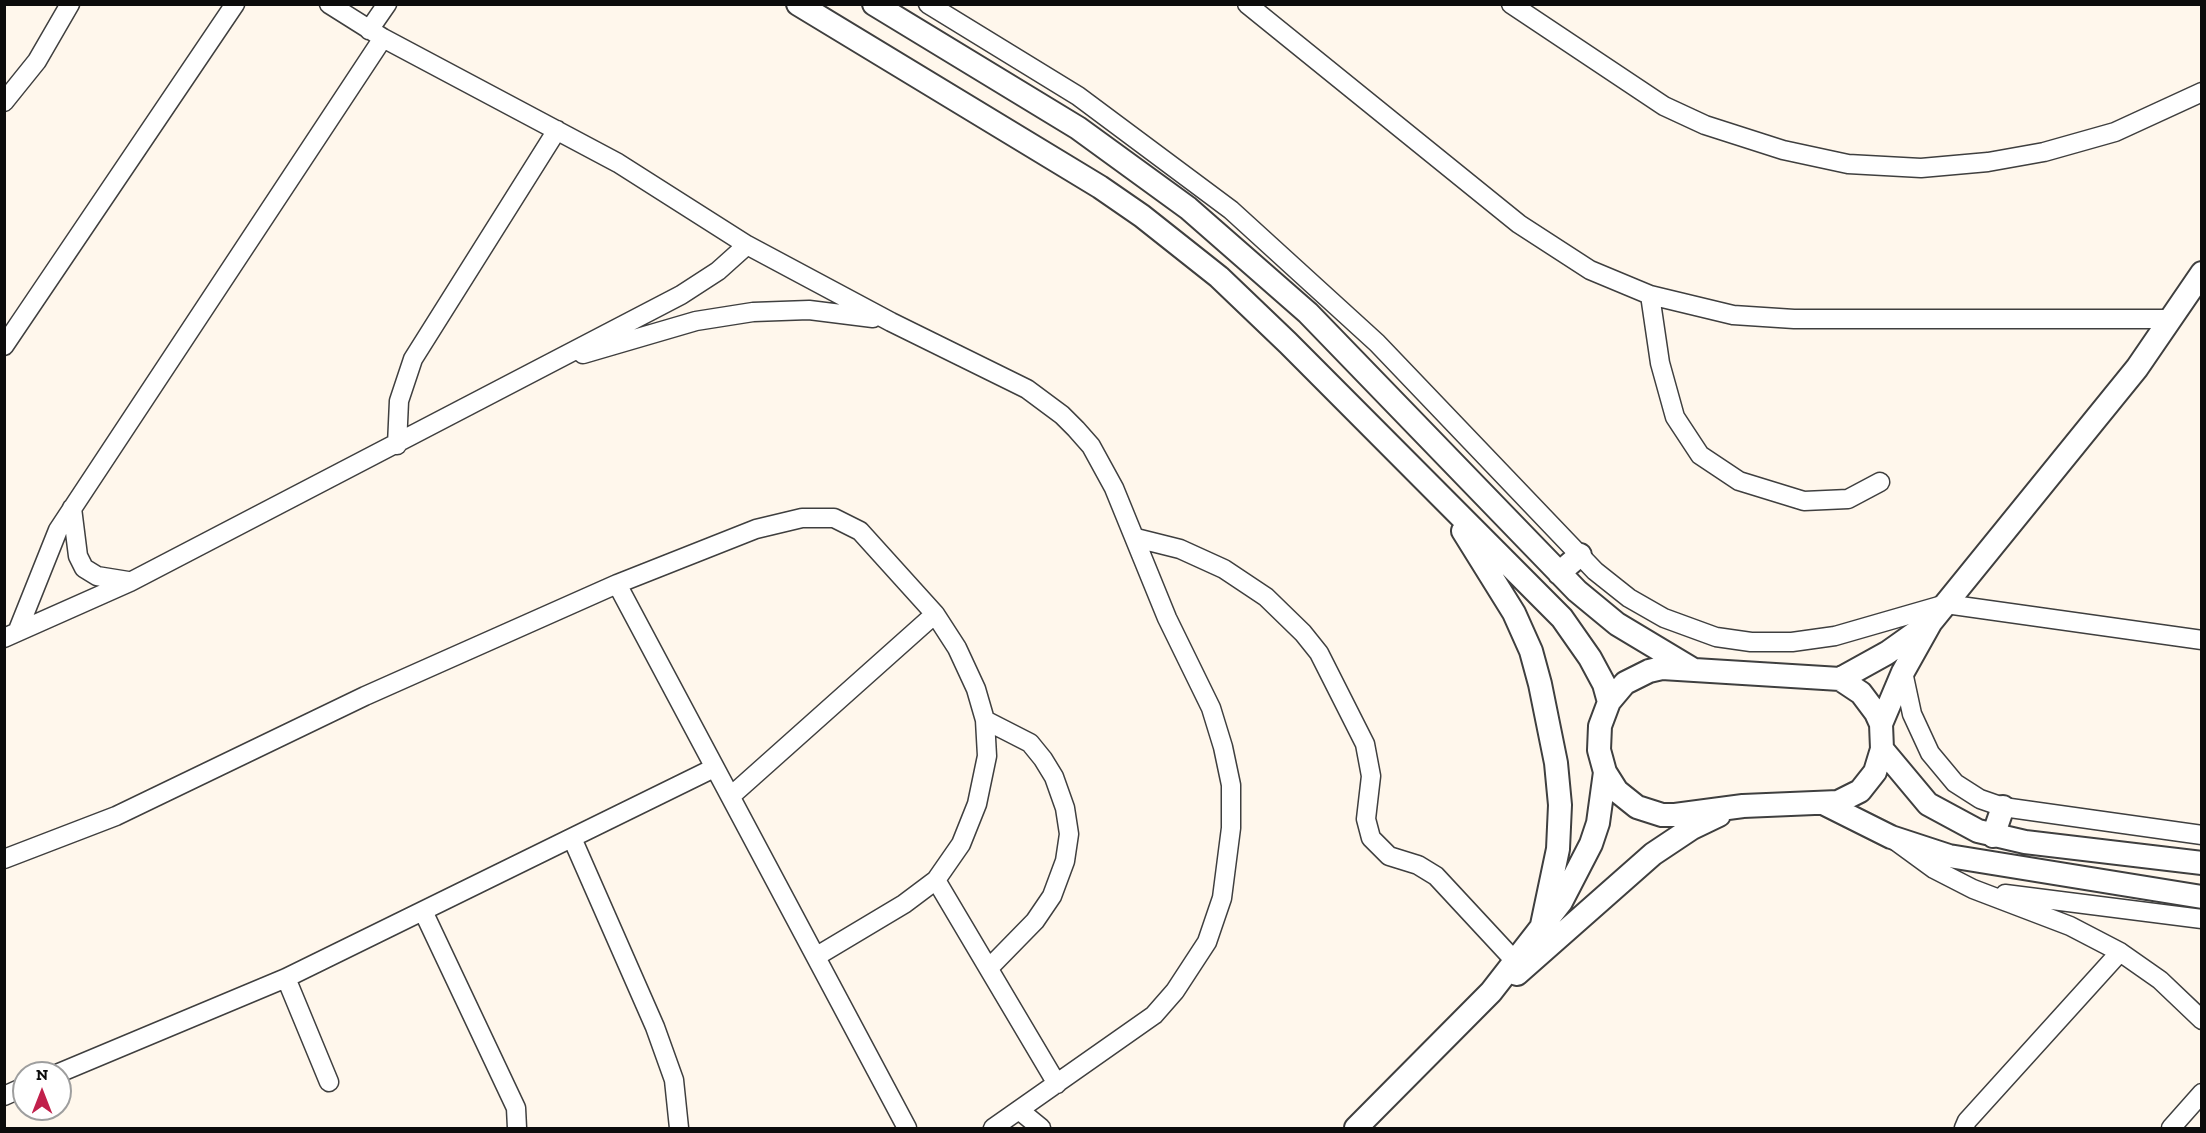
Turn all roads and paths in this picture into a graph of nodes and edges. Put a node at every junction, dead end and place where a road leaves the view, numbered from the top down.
1 (70, 4) edge
2 (235, 4) edge
3 (329, 4) edge
4 (387, 4) edge
5 (798, 4) edge
6 (874, 4) edge
7 (928, 4) edge
8 (1247, 4) edge
9 (1511, 4) edge
10 (376, 34) junction
11 (2202, 92) edge
12 (4, 102) edge
13 (557, 129) junction
14 (747, 245) junction
15 (2202, 273) edge
16 (1650, 295) junction
17 (2170, 319) junction
18 (891, 322) junction
19 (4, 346) edge
20 (550, 364) junction
21 (397, 445) junction
22 (1880, 482) dead end
23 (1438, 492) junction
24 (72, 508) junction
25 (1136, 538) junction
26 (1580, 555) junction
27 (1559, 573) junction
28 (130, 582) junction
29 (617, 584) junction
30 (1946, 604) junction
31 (935, 614) junction
32 (1931, 622) junction
33 (11, 634) edge
34 (2200, 638) edge
35 (1692, 669) junction
36 (1904, 672) junction
37 (1840, 679) junction
38 (1609, 702) junction
39 (985, 720) junction
40 (1881, 724) junction
41 (1882, 749) junction
42 (714, 768) junction
43 (1605, 772) junction
44 (731, 796) junction
45 (1825, 804) junction
46 (1743, 806) junction
47 (2003, 807) junction
48 (2202, 835) edge
49 (1993, 836) junction
50 (1891, 837) junction
51 (572, 838) junction
52 (4, 859) edge
53 (2202, 862) edge
54 (936, 880) junction
55 (1973, 889) junction
56 (2202, 897) edge
57 (423, 911) junction
58 (2202, 919) edge
59 (1542, 925) junction
60 (2120, 952) junction
61 (817, 956) junction
62 (1514, 960) junction
63 (990, 967) junction
64 (286, 978) junction
65 (1491, 992) junction
66 (2202, 1020) edge
67 (72, 1068) edge
68 (329, 1082) dead end
69 (1057, 1084) junction
70 (2202, 1093) edge
71 (1019, 1110) junction
72 (517, 1128) edge
73 (679, 1128) edge
74 (907, 1128) edge
75 (993, 1128) edge
76 (1041, 1128) edge
77 (1356, 1128) edge
78 (1964, 1128) edge
79 (2171, 1128) edge

1 - 12 street
2 - 19 street
3 - 10 street
4 - 10 street
5 - 23 street
6 - 27 street
7 - 26 street
8 - 16 street
9 - 11 street
10 - 13 street
10 - 24 street
13 - 14 street
13 - 21 street
14 - 18 street
14 - 20 street
15 - 17 street
16 - 17 street
16 - 22 street
17 - 30 street
18 - 20 street
18 - 25 street
20 - 21 street
21 - 28 street
23 - 38 street
23 - 59 street
24 - 28 street
24 - 33 street
25 - 62 street
25 - 69 street
26 - 27 street
26 - 30 street
27 - 35 street
28 - 33 street
29 - 31 street
29 - 42 street
29 - 52 street
30 - 32 street
30 - 34 street
31 - 39 street
31 - 44 street
32 - 36 street
32 - 37 street
35 - 37 street
35 - 38 street
36 - 40 street
36 - 47 street
37 - 40 street
38 - 43 street
39 - 54 street
39 - 63 street
40 - 41 street
41 - 45 street
41 - 49 street
42 - 44 street
42 - 51 street
43 - 46 street
43 - 59 street
44 - 61 street
45 - 46 street
45 - 50 street
46 - 65 street
47 - 48 street
47 - 49 street
49 - 53 street
50 - 55 street
50 - 56 street
51 - 57 street
51 - 73 street
54 - 61 street
54 - 63 street
55 - 58 street
55 - 60 street
57 - 64 street
57 - 72 street
59 - 62 street
60 - 66 street
60 - 78 street
61 - 74 street
62 - 65 street
63 - 69 street
64 - 67 street
64 - 68 street
65 - 77 street
69 - 71 street
70 - 79 street
71 - 75 street
71 - 76 street

